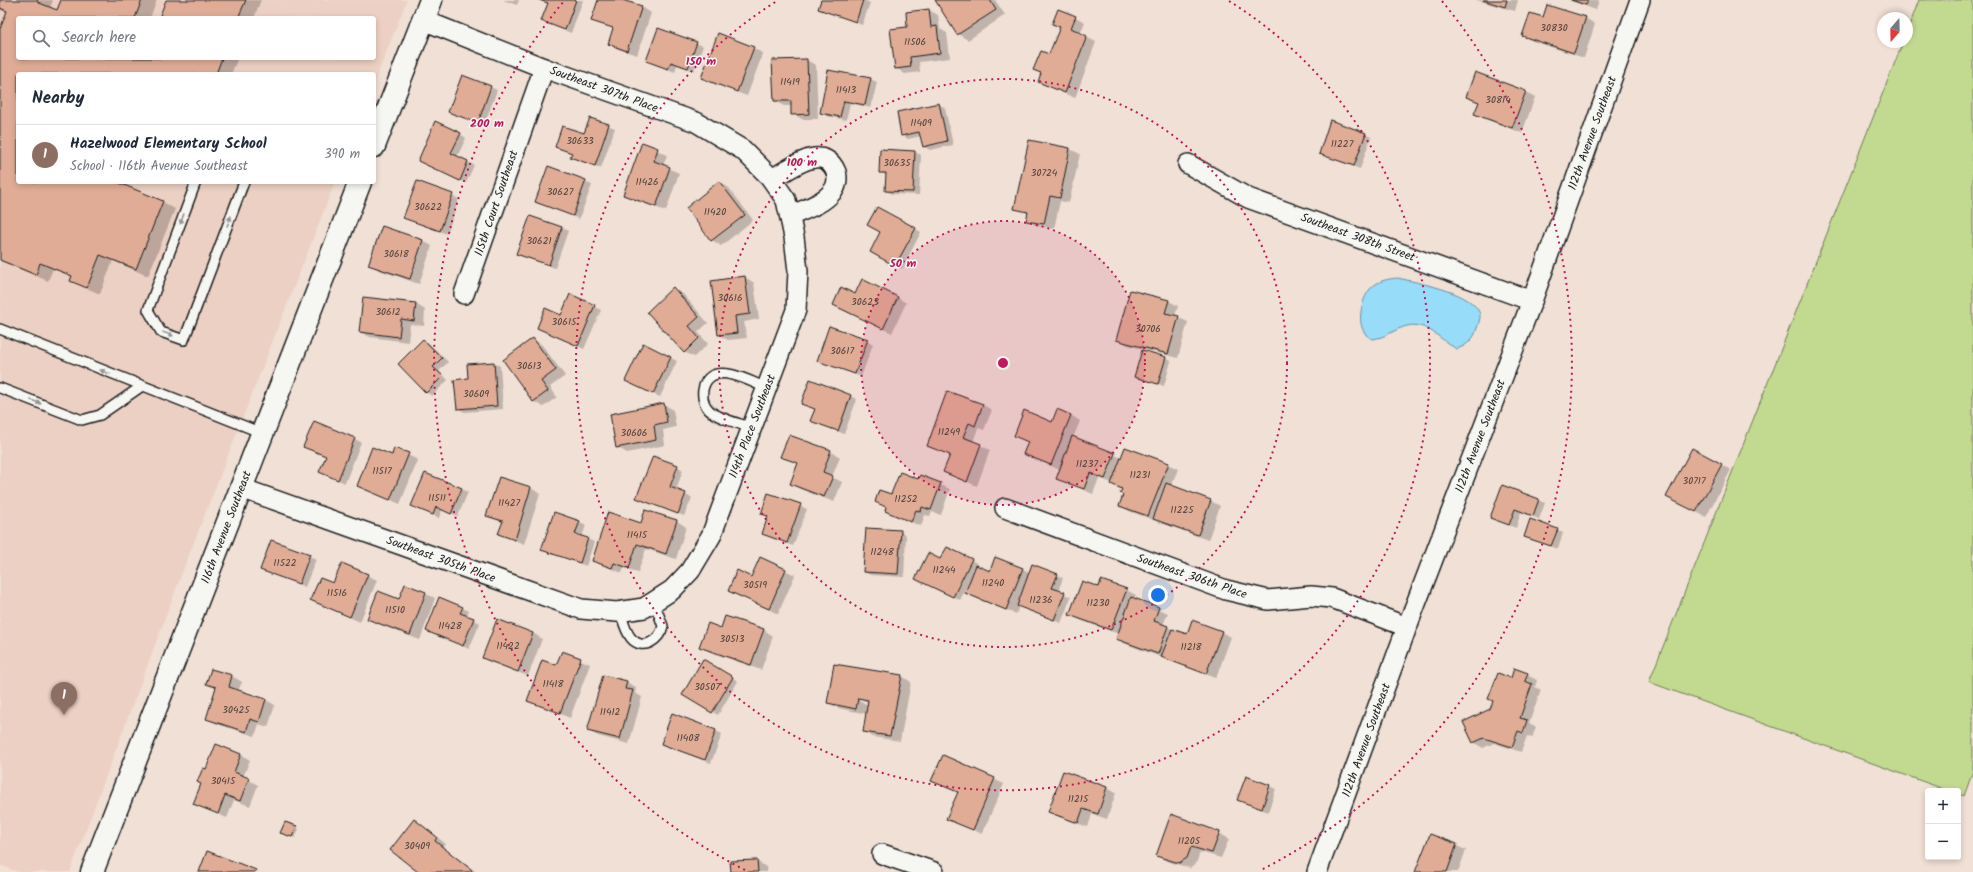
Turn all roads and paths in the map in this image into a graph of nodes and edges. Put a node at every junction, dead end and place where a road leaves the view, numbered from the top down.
1 (431, 0) edge
2 (1640, 0) edge
3 (423, 20) junction
4 (544, 68) junction
5 (376, 140) edge
6 (1188, 164) dead end
7 (772, 179) junction
8 (195, 184) edge
9 (243, 184) edge
10 (359, 184) edge
11 (788, 208) junction
12 (464, 294) dead end
13 (1532, 300) junction
14 (0, 329) edge
15 (142, 386) junction
16 (0, 388) edge
17 (766, 388) junction
18 (752, 428) junction
19 (262, 433) junction
20 (241, 488) junction
21 (1005, 508) dead end
22 (649, 605) junction
23 (620, 612) junction
24 (1407, 627) junction
25 (882, 854) dead end
26 (92, 872) edge
27 (934, 872) edge
28 (1318, 872) edge

1 - 3 street
2 - 13 street, 112th Avenue Southeast
3 - 4 street, Southeast 307th Place
3 - 5 street
4 - 7 street, Southeast 307th Place
4 - 12 street, 115th Court Southeast
6 - 13 street, Southeast 308th Street
7 - 11 street, Southeast 307th Place
7 - 11 street
8 -> 9 lane
10 - 19 street, 116th Avenue Southeast
11 - 17 street, 114th Place Southeast
13 - 24 street, 112th Avenue Southeast
15 -> 14 lane
16 -> 15 lane
15 - 19 lane
17 - 18 street, 114th Place Southeast
17 - 18 lane
18 - 22 street, 114th Place Southeast
19 - 20 street, 116th Avenue Southeast
20 - 23 street, Southeast 305th Place
20 - 26 street, 116th Avenue Southeast
21 - 24 street, Southeast 306th Place
22 - 23 street, Southeast 305th Place
22 - 23 lane
24 - 28 street, 112th Avenue Southeast
25 - 27 street

